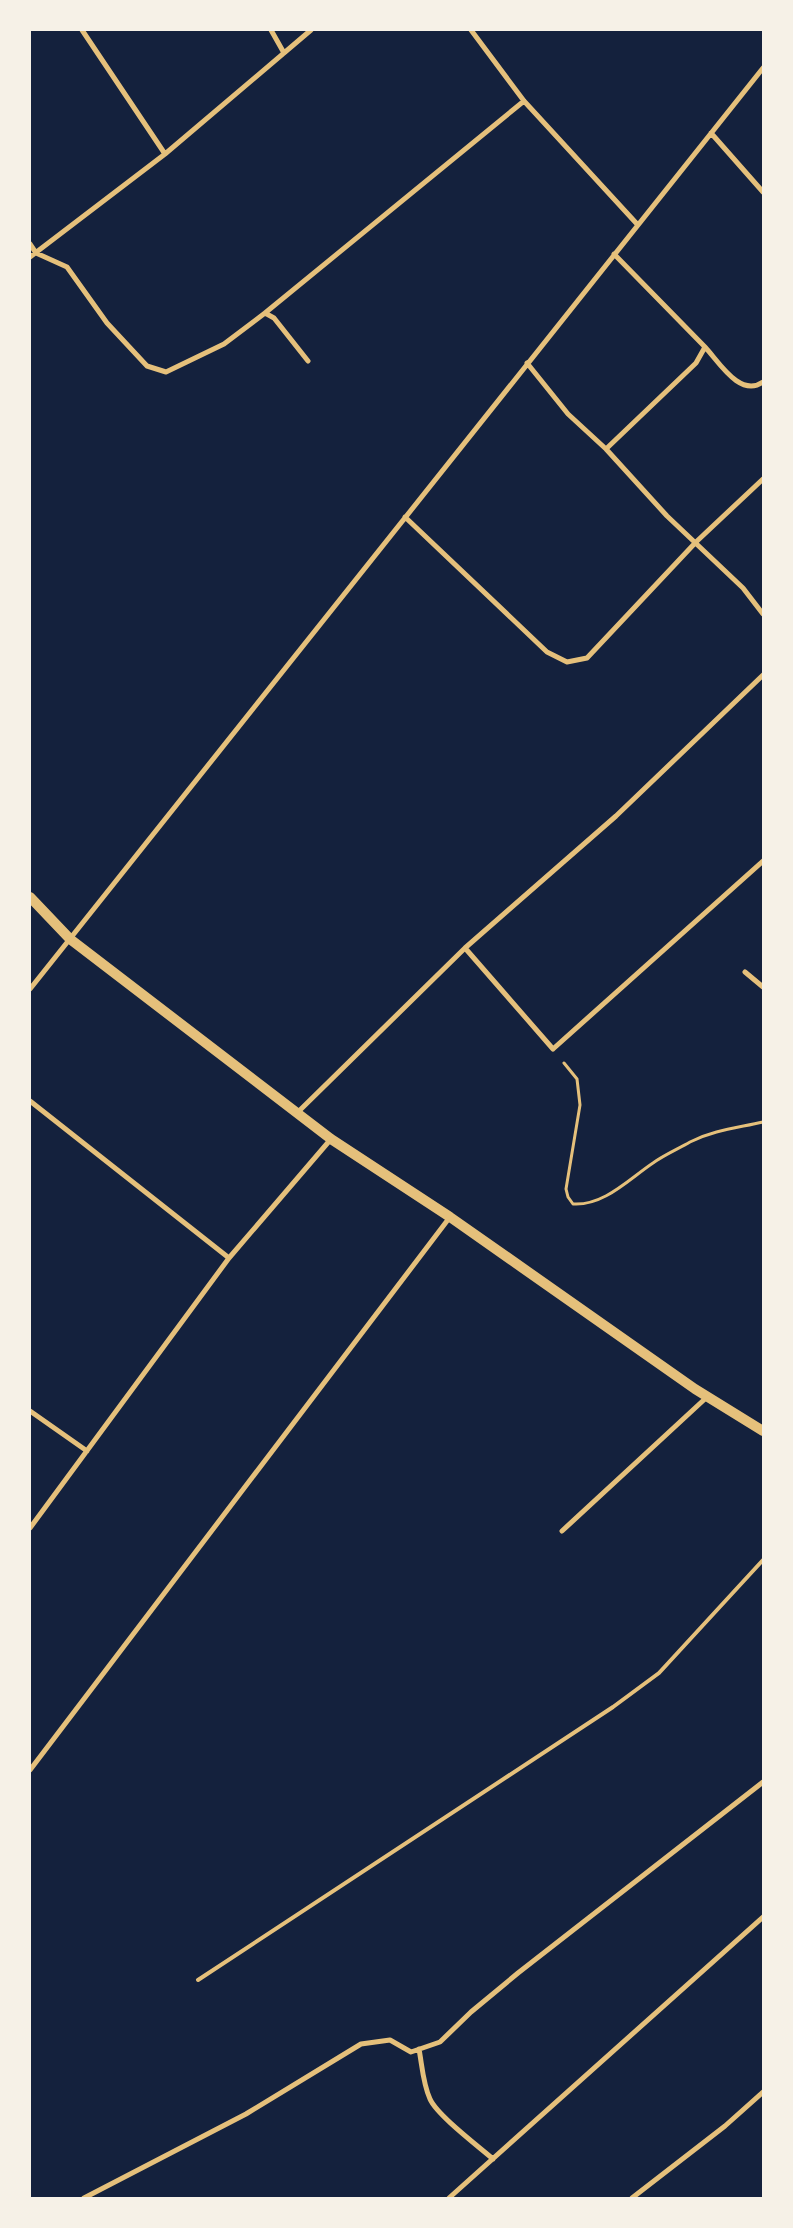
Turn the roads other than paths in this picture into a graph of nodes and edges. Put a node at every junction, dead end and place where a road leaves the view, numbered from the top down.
1 (82, 30) edge
2 (271, 30) edge
3 (311, 30) edge
4 (471, 30) edge
5 (284, 54) junction
6 (763, 68) edge
7 (524, 101) junction
8 (710, 133) junction
9 (165, 154) junction
10 (763, 192) edge
11 (638, 224) junction
12 (30, 244) edge
13 (36, 253) junction
14 (614, 254) junction
15 (30, 257) edge
16 (265, 313) junction
17 (705, 347) junction
18 (308, 361) dead end
19 (526, 363) junction
20 (763, 382) edge
21 (606, 449) junction
22 (763, 479) edge
23 (405, 517) junction
24 (696, 542) junction
25 (763, 614) edge
26 (763, 675) edge
27 (763, 862) edge
28 (30, 897) edge
29 (70, 939) junction
30 (465, 948) junction
31 (745, 972) dead end
32 (763, 987) edge
33 (30, 989) edge
34 (30, 1101) edge
35 (296, 1113) junction
36 (331, 1139) junction
37 (450, 1217) junction
38 (229, 1258) junction
39 (707, 1396) junction
40 (30, 1411) edge
41 (763, 1431) edge
42 (87, 1450) junction
43 (30, 1528) edge
44 (562, 1531) dead end
45 (763, 1560) edge
46 (30, 1770) edge
47 (763, 1782) edge
48 (763, 1917) edge
49 (198, 1980) dead end
50 (419, 2049) junction
51 (763, 2092) edge
52 (493, 2159) junction
53 (84, 2198) edge
54 (449, 2198) edge
55 (632, 2198) edge

1 - 9 street
2 - 5 street
3 - 5 street
4 - 7 street
5 - 9 street
6 - 8 street
7 - 11 street
7 - 16 street
8 - 10 street
8 - 11 street
9 - 13 street
11 - 14 street
12 - 13 street
13 - 15 street
13 - 16 street
14 - 17 street
14 - 19 street
16 - 18 street
17 - 20 street
17 - 21 street
19 - 21 street
19 - 23 street
21 - 24 street
22 - 24 street
23 - 24 street
23 - 29 street
24 - 25 street
26 - 30 street
27 - 30 street
28 - 29 main road
29 - 33 street
29 - 35 main road
30 - 35 street
31 - 32 street
34 - 38 street
35 - 36 main road
36 - 37 main road
36 - 38 street
37 - 39 main road
37 - 46 street
38 - 42 street
39 - 41 main road
39 - 44 street
40 - 42 street
42 - 43 street
45 - 49 lane
47 - 50 street
48 - 52 street
50 - 52 street
50 - 53 street
51 - 55 street
52 - 54 street

